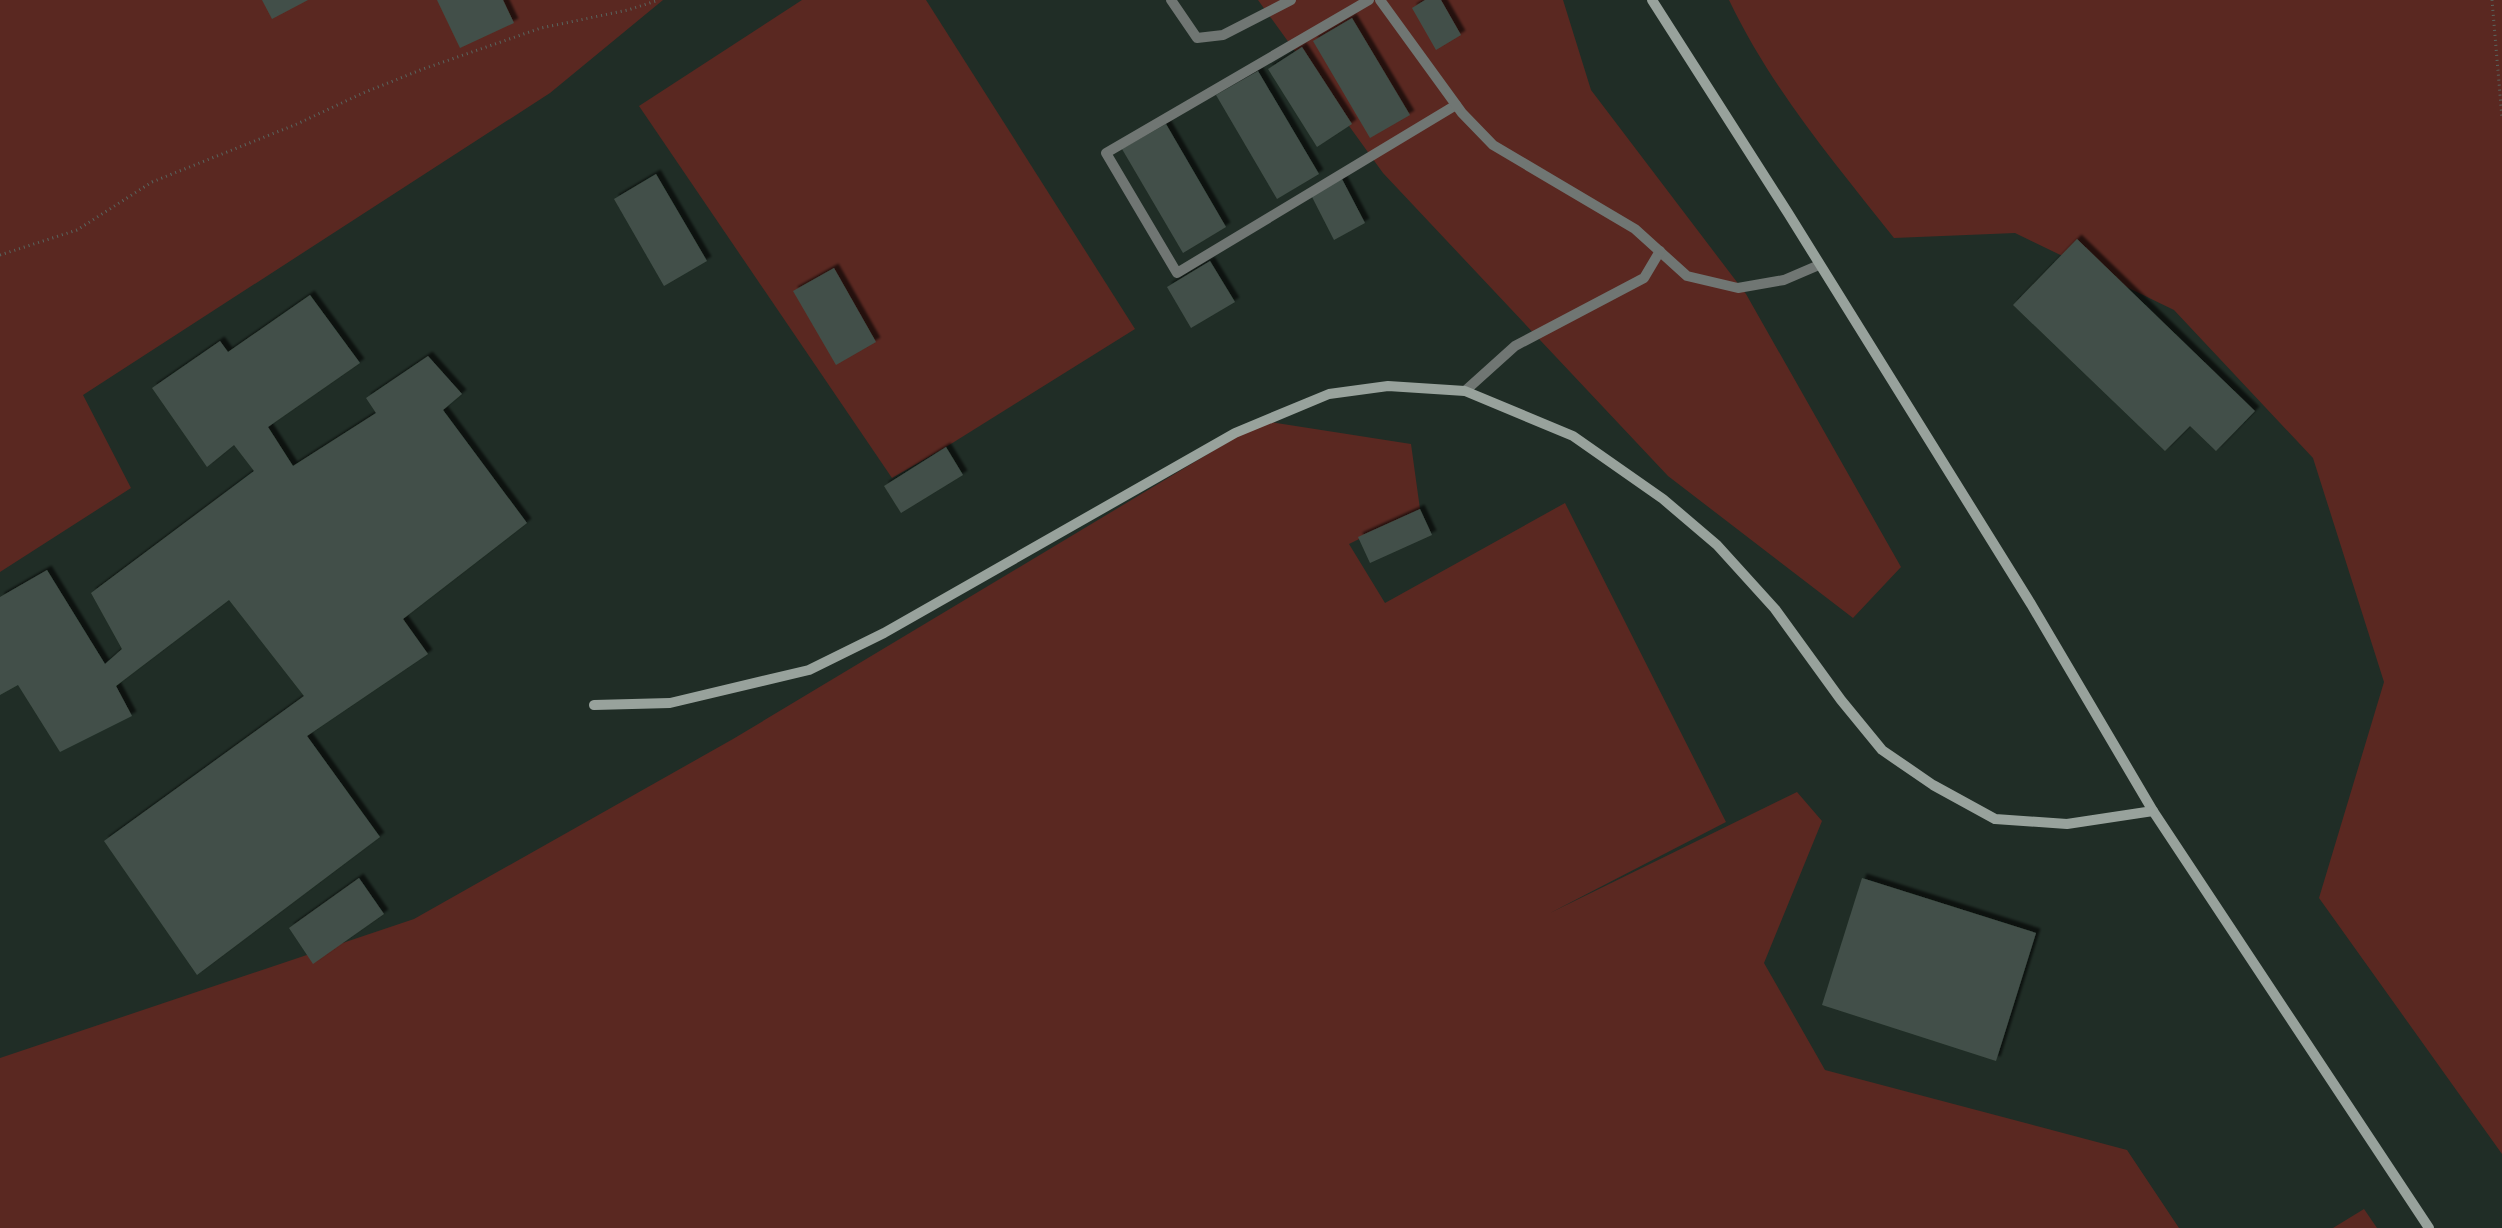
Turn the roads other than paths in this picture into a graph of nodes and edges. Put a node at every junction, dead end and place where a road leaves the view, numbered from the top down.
1 (1171, 0) edge
2 (1291, 0) edge
3 (1369, 0) edge
4 (1380, 0) edge
5 (1652, 0) edge
6 (1456, 105) junction
7 (1660, 251) junction
8 (1819, 265) junction
9 (1465, 391) junction
10 (594, 705) dead end
11 (2153, 811) junction
12 (2429, 1228) edge

1 - 2 street
3 - 6 street
4 - 6 street
5 - 8 street
6 - 7 street
7 - 8 street
7 - 9 street
8 - 11 street
9 - 10 street
9 - 11 street
11 - 12 street

